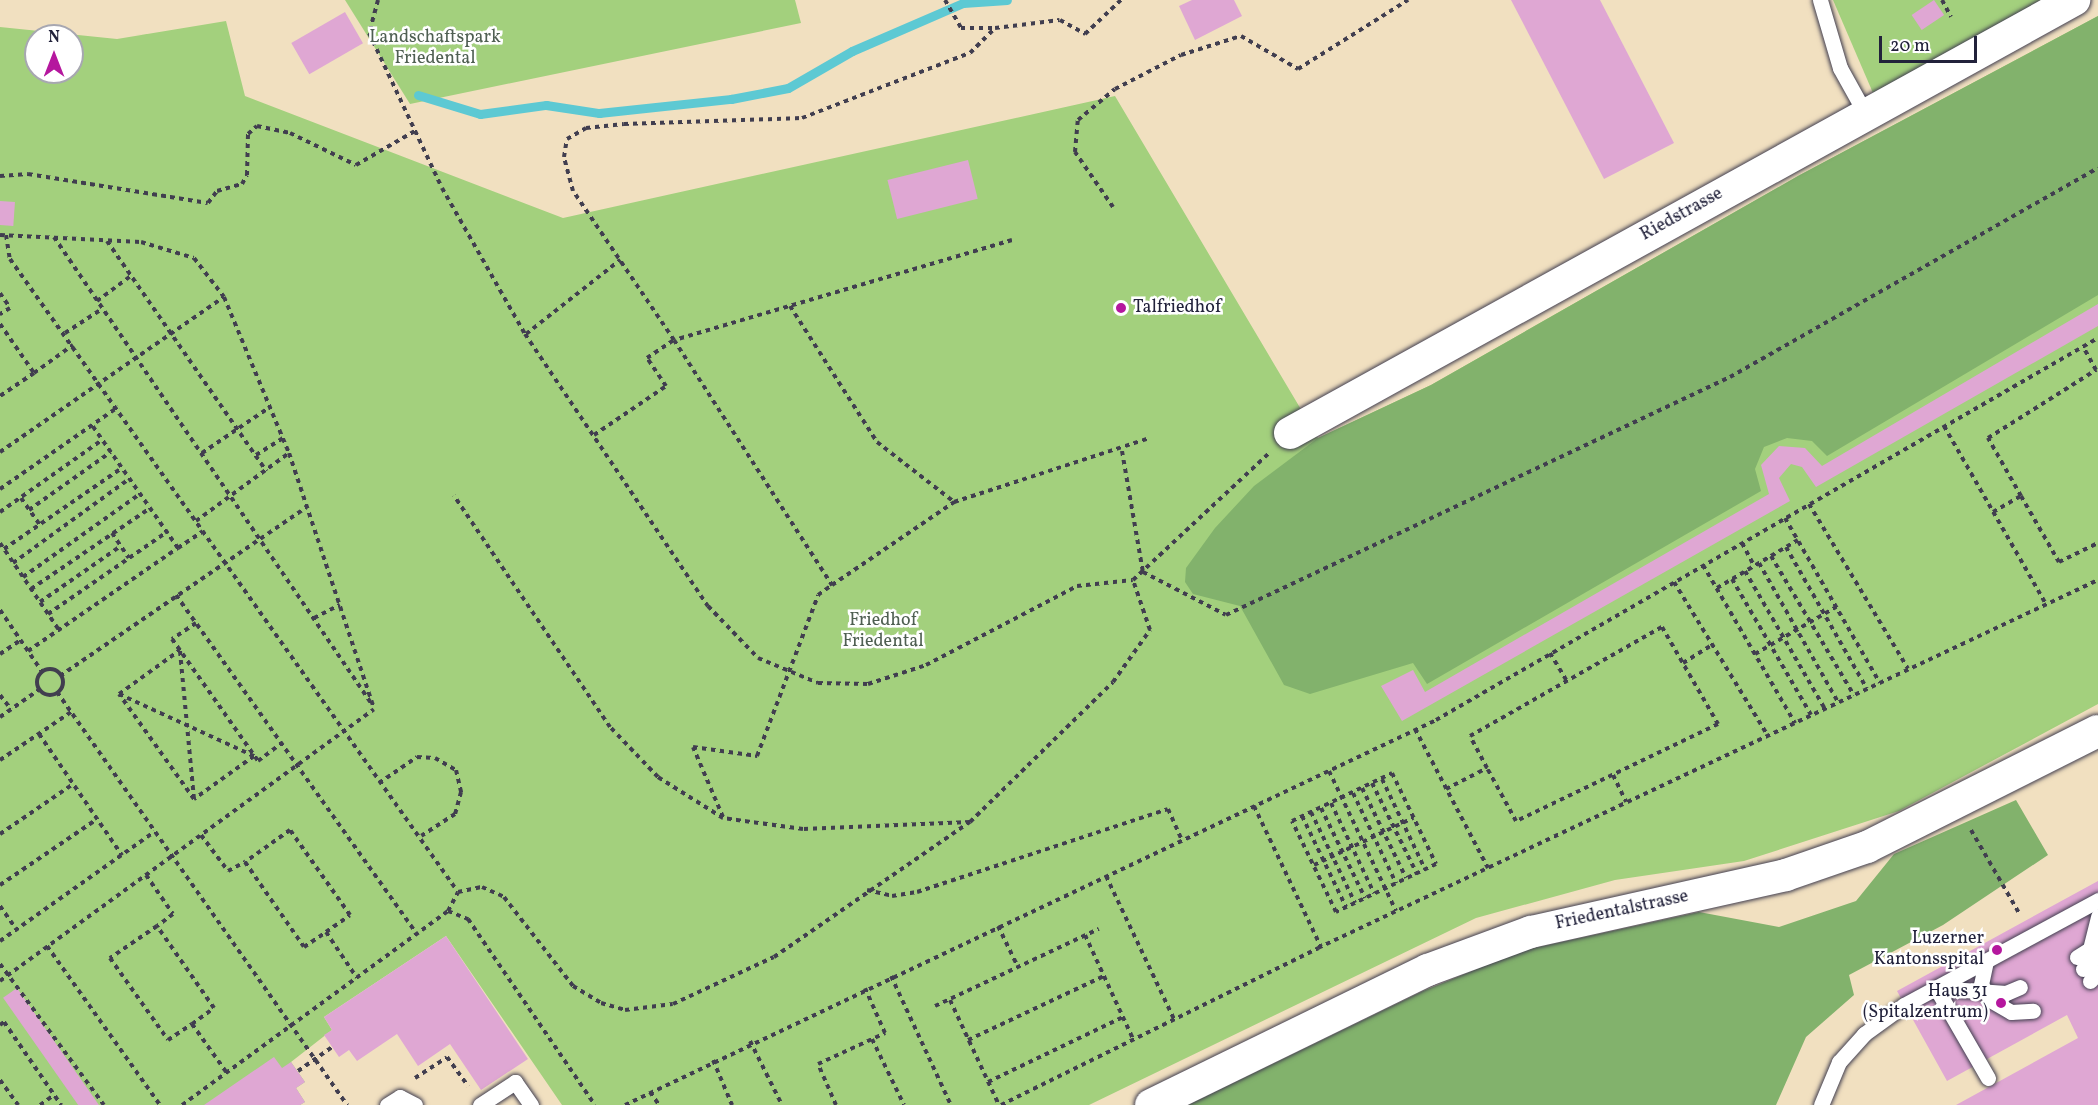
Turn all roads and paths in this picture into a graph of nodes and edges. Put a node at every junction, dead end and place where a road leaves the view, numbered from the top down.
1 (378, 0) edge
2 (1121, 0) edge
3 (1408, 0) edge
4 (1820, 0) edge
5 (1942, 0) edge
6 (2074, 0) edge
7 (945, 1) edge
8 (1951, 17) dead end
9 (995, 28) junction
10 (1865, 113) junction
11 (415, 130) junction
12 (2098, 168) edge
13 (0, 176) edge
14 (1113, 207) dead end
15 (3, 235) edge
16 (54, 237) junction
17 (107, 240) junction
18 (1012, 240) dead end
19 (620, 260) junction
20 (132, 275) junction
21 (0, 293) edge
22 (224, 297) junction
23 (97, 301) junction
24 (790, 306) junction
25 (102, 309) junction
26 (0, 314) edge
27 (0, 324) edge
28 (174, 332) junction
29 (65, 333) junction
30 (525, 334) junction
31 (2098, 338) edge
32 (674, 340) junction
33 (73, 345) junction
34 (2083, 347) junction
35 (135, 359) junction
36 (2097, 369) edge
37 (33, 373) junction
38 (101, 382) junction
39 (0, 396) edge
40 (270, 406) junction
41 (118, 407) junction
42 (92, 425) junction
43 (1944, 426) junction
44 (237, 428) junction
45 (1290, 433) joint
46 (594, 436) junction
47 (283, 438) junction
48 (1147, 439) dead end
49 (102, 440) junction
50 (1122, 451) junction
51 (0, 452) edge
52 (111, 452) junction
53 (202, 453) junction
54 (289, 453) junction
55 (256, 456) junction
56 (122, 468) junction
57 (266, 471) junction
58 (129, 479) junction
59 (0, 489) edge
60 (140, 494) junction
61 (232, 495) junction
62 (454, 496) dead end
63 (2021, 496) junction
64 (21, 498) junction
65 (954, 502) junction
66 (1809, 504) junction
67 (307, 507) junction
68 (150, 508) junction
69 (29, 510) junction
70 (0, 512) edge
71 (1993, 512) junction
72 (1785, 518) junction
73 (196, 521) junction
74 (39, 524) junction
75 (203, 531) junction
76 (167, 532) junction
77 (112, 534) junction
78 (260, 537) junction
79 (1798, 540) junction
80 (0, 543) edge
81 (1742, 543) junction
82 (2098, 543) edge
83 (121, 546) junction
84 (1786, 547) junction
85 (178, 548) junction
86 (4, 549) junction
87 (1771, 556) junction
88 (129, 558) junction
89 (224, 561) junction
90 (13, 562) junction
91 (1757, 564) junction
92 (1703, 565) junction
93 (1745, 571) junction
94 (1143, 572) junction
95 (23, 577) junction
96 (1732, 579) junction
97 (1133, 580) junction
98 (2098, 580) edge
99 (1674, 582) junction
100 (832, 585) junction
101 (1717, 588) junction
102 (31, 590) junction
103 (176, 595) junction
104 (40, 602) junction
105 (2046, 604) junction
106 (340, 605) junction
107 (1836, 607) junction
108 (0, 610) edge
109 (48, 614) junction
110 (1823, 614) junction
111 (314, 618) junction
112 (1811, 622) junction
113 (196, 623) junction
114 (1797, 629) junction
115 (59, 630) junction
116 (1785, 637) junction
117 (21, 640) junction
118 (1712, 645) junction
119 (1770, 645) junction
120 (180, 650) junction
121 (28, 651) junction
122 (1550, 653) junction
123 (0, 654) edge
124 (1755, 654) junction
125 (1683, 663) junction
126 (1908, 669) junction
127 (44, 673) junction
128 (790, 674) junction
129 (60, 676) junction
130 (1567, 681) junction
131 (1880, 682) junction
132 (40, 689) junction
133 (1867, 689) junction
134 (57, 692) junction
135 (119, 694) junction
136 (0, 695) edge
137 (1854, 695) junction
138 (1838, 702) junction
139 (11, 709) junction
140 (374, 709) junction
141 (1825, 709) junction
142 (71, 712) junction
143 (1811, 715) junction
144 (0, 717) edge
145 (1795, 723) junction
146 (187, 725) junction
147 (1415, 729) junction
148 (2098, 731) edge
149 (341, 732) junction
150 (39, 734) junction
151 (1768, 736) junction
152 (282, 743) junction
153 (254, 756) junction
154 (0, 760) edge
155 (297, 765) junction
156 (1487, 768) junction
157 (1329, 771) junction
158 (1612, 775) junction
159 (1382, 779) junction
160 (380, 783) junction
161 (1372, 783) junction
162 (73, 784) junction
163 (1362, 788) junction
164 (1446, 789) junction
165 (1353, 793) junction
166 (1342, 798) junction
167 (194, 799) junction
168 (1626, 802) junction
169 (1331, 803) junction
170 (1254, 806) junction
171 (1321, 808) junction
172 (1311, 812) junction
173 (1302, 816) junction
174 (723, 818) junction
175 (1413, 818) junction
176 (97, 819) junction
177 (970, 822) junction
178 (1403, 823) junction
179 (1393, 828) junction
180 (154, 832) junction
181 (1383, 833) junction
182 (0, 834) edge
183 (201, 835) junction
184 (421, 836) junction
185 (1374, 837) junction
186 (1182, 840) junction
187 (1363, 843) junction
188 (1352, 848) junction
189 (1980, 849) dead end
190 (1343, 852) junction
191 (122, 855) junction
192 (171, 856) junction
193 (1332, 857) junction
194 (1324, 861) junction
195 (244, 862) junction
196 (1314, 866) junction
197 (1488, 868) junction
198 (1425, 869) junction
199 (1417, 873) junction
200 (146, 875) junction
201 (1106, 876) junction
202 (1406, 878) junction
203 (1396, 883) junction
204 (0, 885) edge
205 (1385, 888) junction
206 (867, 890) junction
207 (458, 892) junction
208 (1374, 893) junction
209 (1365, 898) junction
210 (2098, 900) edge
211 (1355, 903) junction
212 (0, 906) edge
213 (1346, 907) junction
214 (448, 911) junction
215 (1396, 911) junction
216 (2018, 912) dead end
217 (2064, 919) junction
218 (157, 926) junction
219 (998, 926) junction
220 (16, 929) junction
221 (1099, 929) dead end
222 (2098, 930) edge
223 (326, 932) junction
224 (417, 934) junction
225 (1085, 935) junction
226 (0, 941) edge
227 (48, 946) junction
228 (1321, 947) junction
229 (2098, 954) edge
230 (1986, 961) junction
231 (0, 964) edge
232 (1018, 967) junction
233 (2087, 969) edge
234 (8, 975) junction
235 (891, 976) junction
236 (1104, 976) junction
237 (357, 978) junction
238 (0, 981) edge
239 (865, 988) junction
240 (1936, 988) junction
241 (1984, 991) junction
242 (950, 1000) junction
243 (935, 1006) dead end
244 (1123, 1017) junction
245 (1174, 1019) junction
246 (192, 1024) junction
247 (0, 1025) edge
248 (290, 1027) junction
249 (872, 1039) junction
250 (1134, 1039) junction
251 (968, 1040) junction
252 (750, 1041) junction
253 (332, 1047) dead end
254 (314, 1060) junction
255 (712, 1060) junction
256 (298, 1071) dead end
257 (226, 1072) junction
258 (1988, 1078) dead end
259 (0, 1080) edge
260 (411, 1081) dead end
261 (988, 1082) junction
262 (650, 1092) junction
263 (54, 1095) junction
264 (18, 1105) edge
265 (40, 1105) edge
266 (61, 1105) edge
267 (104, 1105) edge
268 (160, 1105) edge
269 (182, 1105) edge
270 (346, 1105) edge
271 (387, 1105) edge
272 (416, 1105) edge
273 (481, 1105) edge
274 (531, 1105) edge
275 (595, 1105) edge
276 (625, 1105) edge
277 (659, 1105) edge
278 (732, 1105) edge
279 (782, 1105) edge
280 (837, 1105) edge
281 (904, 1105) edge
282 (951, 1105) edge
283 (1000, 1105) edge
284 (1150, 1105) edge
285 (1821, 1105) edge

1 - 11 path
2 - 9 path
3 - 14 path
4 - 10 lane
5 - 8 path
6 - 10 street, Riedstrasse
7 - 9 path
9 - 19 path
10 - 45 street, Riedstrasse
11 - 13 path
11 - 30 path
12 - 94 path
15 - 16 path
15 - 29 path
16 - 17 path
16 - 23 path
17 - 20 path
17 - 22 path
18 - 24 path
19 - 30 path
19 - 32 path
20 - 23 path
20 - 28 path
21 - 26 path
22 - 28 path
22 - 40 path
23 - 25 path
24 - 32 path
24 - 65 path
25 - 29 path
25 - 35 path
27 - 37 path
28 - 35 path
28 - 44 path
29 - 33 path
30 - 46 path
31 - 34 path
32 - 46 path
32 - 100 path
33 - 37 path
33 - 38 path
34 - 36 path
34 - 43 path
35 - 38 path
35 - 53 path
36 - 63 path
37 - 39 path
38 - 41 path
38 - 51 path
40 - 44 path
40 - 47 path
41 - 42 path
41 - 73 path
42 - 49 path
42 - 59 path
43 - 66 path
43 - 71 path
44 - 53 path
44 - 55 path
45 - 94 path
46 - 128 path
47 - 54 path
47 - 55 path
48 - 50 path
49 - 52 path
49 - 64 path
50 - 65 path
50 - 94 path
52 - 56 path
52 - 69 path
53 - 61 path
54 - 57 path
54 - 67 path
55 - 57 path
56 - 58 path
56 - 74 path
57 - 61 path
58 - 60 path
58 - 90 path
60 - 68 path
60 - 95 path
61 - 73 path
61 - 78 path
62 - 174 path
63 - 71 path
63 - 82 path
64 - 69 path
64 - 70 path
65 - 100 path
66 - 72 path
66 - 126 path
67 - 78 path
67 - 106 path
68 - 76 path
68 - 77 path
69 - 74 path
71 - 105 path
72 - 79 path
72 - 81 path
73 - 75 path
74 - 86 path
75 - 85 path
75 - 89 path
76 - 85 path
76 - 88 path
77 - 83 path
77 - 102 path
78 - 89 path
78 - 111 path
79 - 84 path
79 - 107 path
80 - 86 path
81 - 91 path
81 - 92 path
83 - 88 path
83 - 104 path
84 - 87 path
84 - 110 path
85 - 115 path
86 - 90 path
87 - 91 path
87 - 112 path
88 - 109 path
89 - 103 path
89 - 149 path
90 - 95 path
91 - 93 path
91 - 114 path
92 - 99 path
92 - 101 path
93 - 96 path
93 - 116 path
94 - 97 path
95 - 102 path
96 - 101 path
96 - 119 path
97 - 128 path
97 - 177 path
98 - 105 path
99 - 118 path
99 - 122 path
100 - 128 path
101 - 124 path
102 - 104 path
103 - 113 path
103 - 129 path
104 - 109 path
105 - 126 path
106 - 111 path
106 - 140 path
107 - 110 path
107 - 131 path
108 - 117 path
109 - 115 path
110 - 112 path
110 - 133 path
111 - 140 path
112 - 114 path
112 - 137 path
113 - 120 path
113 - 152 path
114 - 116 path
114 - 138 path
115 - 121 path
116 - 119 path
116 - 141 path
117 - 121 path
117 - 123 path
118 - 125 path
118 - 151 path
119 - 124 path
119 - 143 path
120 - 135 path
120 - 146 path
120 - 153 path
121 - 127 path
122 - 130 path
122 - 147 path
124 - 145 path
125 - 130 path
125 - 158 path
126 - 131 path
127 - 129 path
127 - 132 path
128 - 174 path
129 - 134 path
130 - 156 path
131 - 133 path
132 - 134 path
132 - 139 path
133 - 137 path
134 - 142 path
135 - 146 path
135 - 167 path
136 - 139 path
137 - 138 path
138 - 141 path
139 - 144 path
140 - 149 path
141 - 143 path
142 - 150 path
142 - 180 path
143 - 145 path
145 - 151 path
146 - 153 path
146 - 167 path
147 - 157 path
147 - 164 path
148 - 284 street, Friedentalstrasse
149 - 155 path
149 - 160 path
150 - 154 path
150 - 162 path
151 - 168 path
152 - 153 path
152 - 155 path
153 - 167 path
155 - 183 path
155 - 224 path
156 - 158 path
156 - 164 path
157 - 166 path
157 - 170 path
158 - 168 path
159 - 161 path
159 - 175 path
159 - 178 path
160 - 184 path
160 - 184 path
161 - 163 path
161 - 179 path
162 - 176 path
162 - 182 path
163 - 165 path
163 - 181 path
164 - 197 path
165 - 166 path
165 - 185 path
166 - 169 path
166 - 187 path
168 - 197 path
169 - 171 path
169 - 188 path
170 - 186 path
170 - 228 path
171 - 172 path
171 - 190 path
172 - 173 path
172 - 193 path
173 - 194 path
173 - 196 path
174 - 177 path
175 - 178 path
175 - 198 path
176 - 191 path
176 - 204 path
177 - 206 path
178 - 179 path
178 - 198 path
179 - 181 path
179 - 199 path
180 - 191 path
180 - 192 path
181 - 185 path
181 - 202 path
183 - 192 path
183 - 195 path
184 - 207 path
185 - 187 path
185 - 203 path
186 - 201 path
186 - 206 path
187 - 188 path
187 - 205 path
188 - 190 path
188 - 208 path
189 - 216 path
190 - 193 path
190 - 209 path
191 - 220 path
192 - 200 path
192 - 248 path
193 - 194 path
193 - 211 path
194 - 196 path
194 - 213 path
195 - 223 path
195 - 223 path
196 - 213 path
197 - 215 path
198 - 199 path
199 - 202 path
200 - 218 path
200 - 227 path
201 - 219 path
201 - 245 path
202 - 203 path
203 - 205 path
205 - 208 path
205 - 215 path
206 - 207 path
207 - 214 path
208 - 209 path
209 - 211 path
210 - 217 lane
211 - 213 path
212 - 220 path
214 - 224 path
214 - 275 path
215 - 228 path
217 - 222 lane
217 - 230 lane
218 - 246 path
218 - 246 path
219 - 232 path
219 - 235 path
220 - 226 path
221 - 225 path
222 - 233 lane
223 - 237 path
224 - 237 path
225 - 232 path
225 - 236 path
227 - 234 path
227 - 268 path
228 - 245 path
229 - 233 lane
230 - 240 lane
230 - 241 lane
231 - 234 path
232 - 242 path
234 - 238 path
234 - 267 path
235 - 239 path
235 - 282 path
236 - 244 path
236 - 251 path
237 - 248 path
239 - 249 path
239 - 252 path
240 - 241 lane
240 - 258 lane
240 - 285 lane
241 - 241 lane
242 - 243 path
242 - 251 path
244 - 250 path
244 - 261 path
245 - 250 path
246 - 257 path
247 - 263 path
248 - 254 path
248 - 257 path
249 - 280 path
249 - 281 path
250 - 283 path
251 - 261 path
252 - 255 path
252 - 279 path
253 - 254 path
254 - 256 path
254 - 270 path
255 - 262 path
255 - 278 path
257 - 269 path
259 - 264 path
260 - 273 path
261 - 283 path
262 - 276 path
262 - 277 path
263 - 265 path
263 - 266 path
271 - 272 lane
273 - 274 lane

